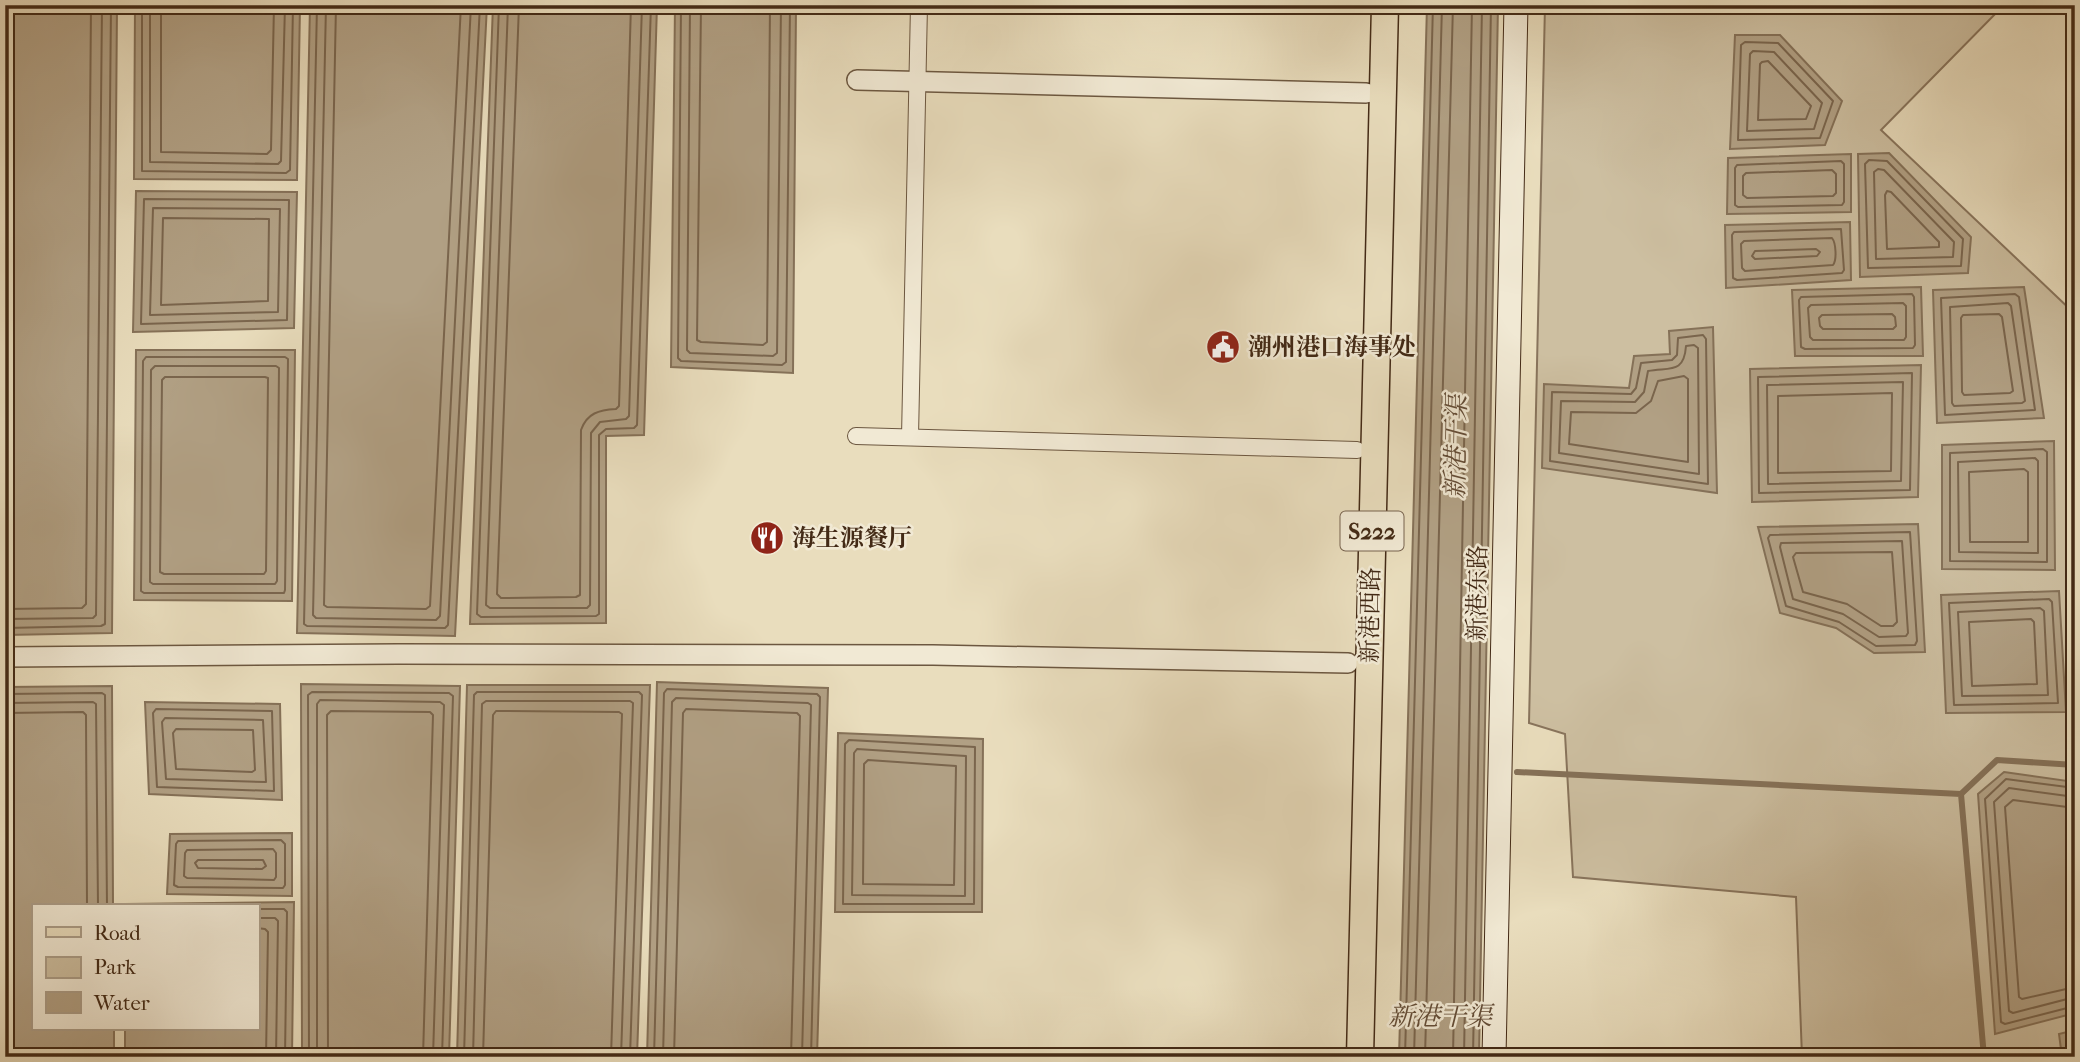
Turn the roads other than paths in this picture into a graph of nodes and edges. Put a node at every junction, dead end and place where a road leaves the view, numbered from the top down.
1 (919, 5) edge
2 (1385, 5) edge
3 (1516, 5) edge
4 (858, 80) dead end
5 (917, 82) junction
6 (1366, 93) dead end
7 (856, 436) dead end
8 (910, 437) junction
9 (1357, 450) dead end
10 (5, 657) edge
11 (1348, 663) dead end
12 (1360, 1057) edge
13 (1494, 1057) edge

1 - 5 street
2 - 12 main road, 新港西路 / S222
3 - 13 main road, 新港东路
4 - 5 street
5 - 6 street
5 - 8 street
7 - 8 street
8 - 9 street
10 - 11 street

